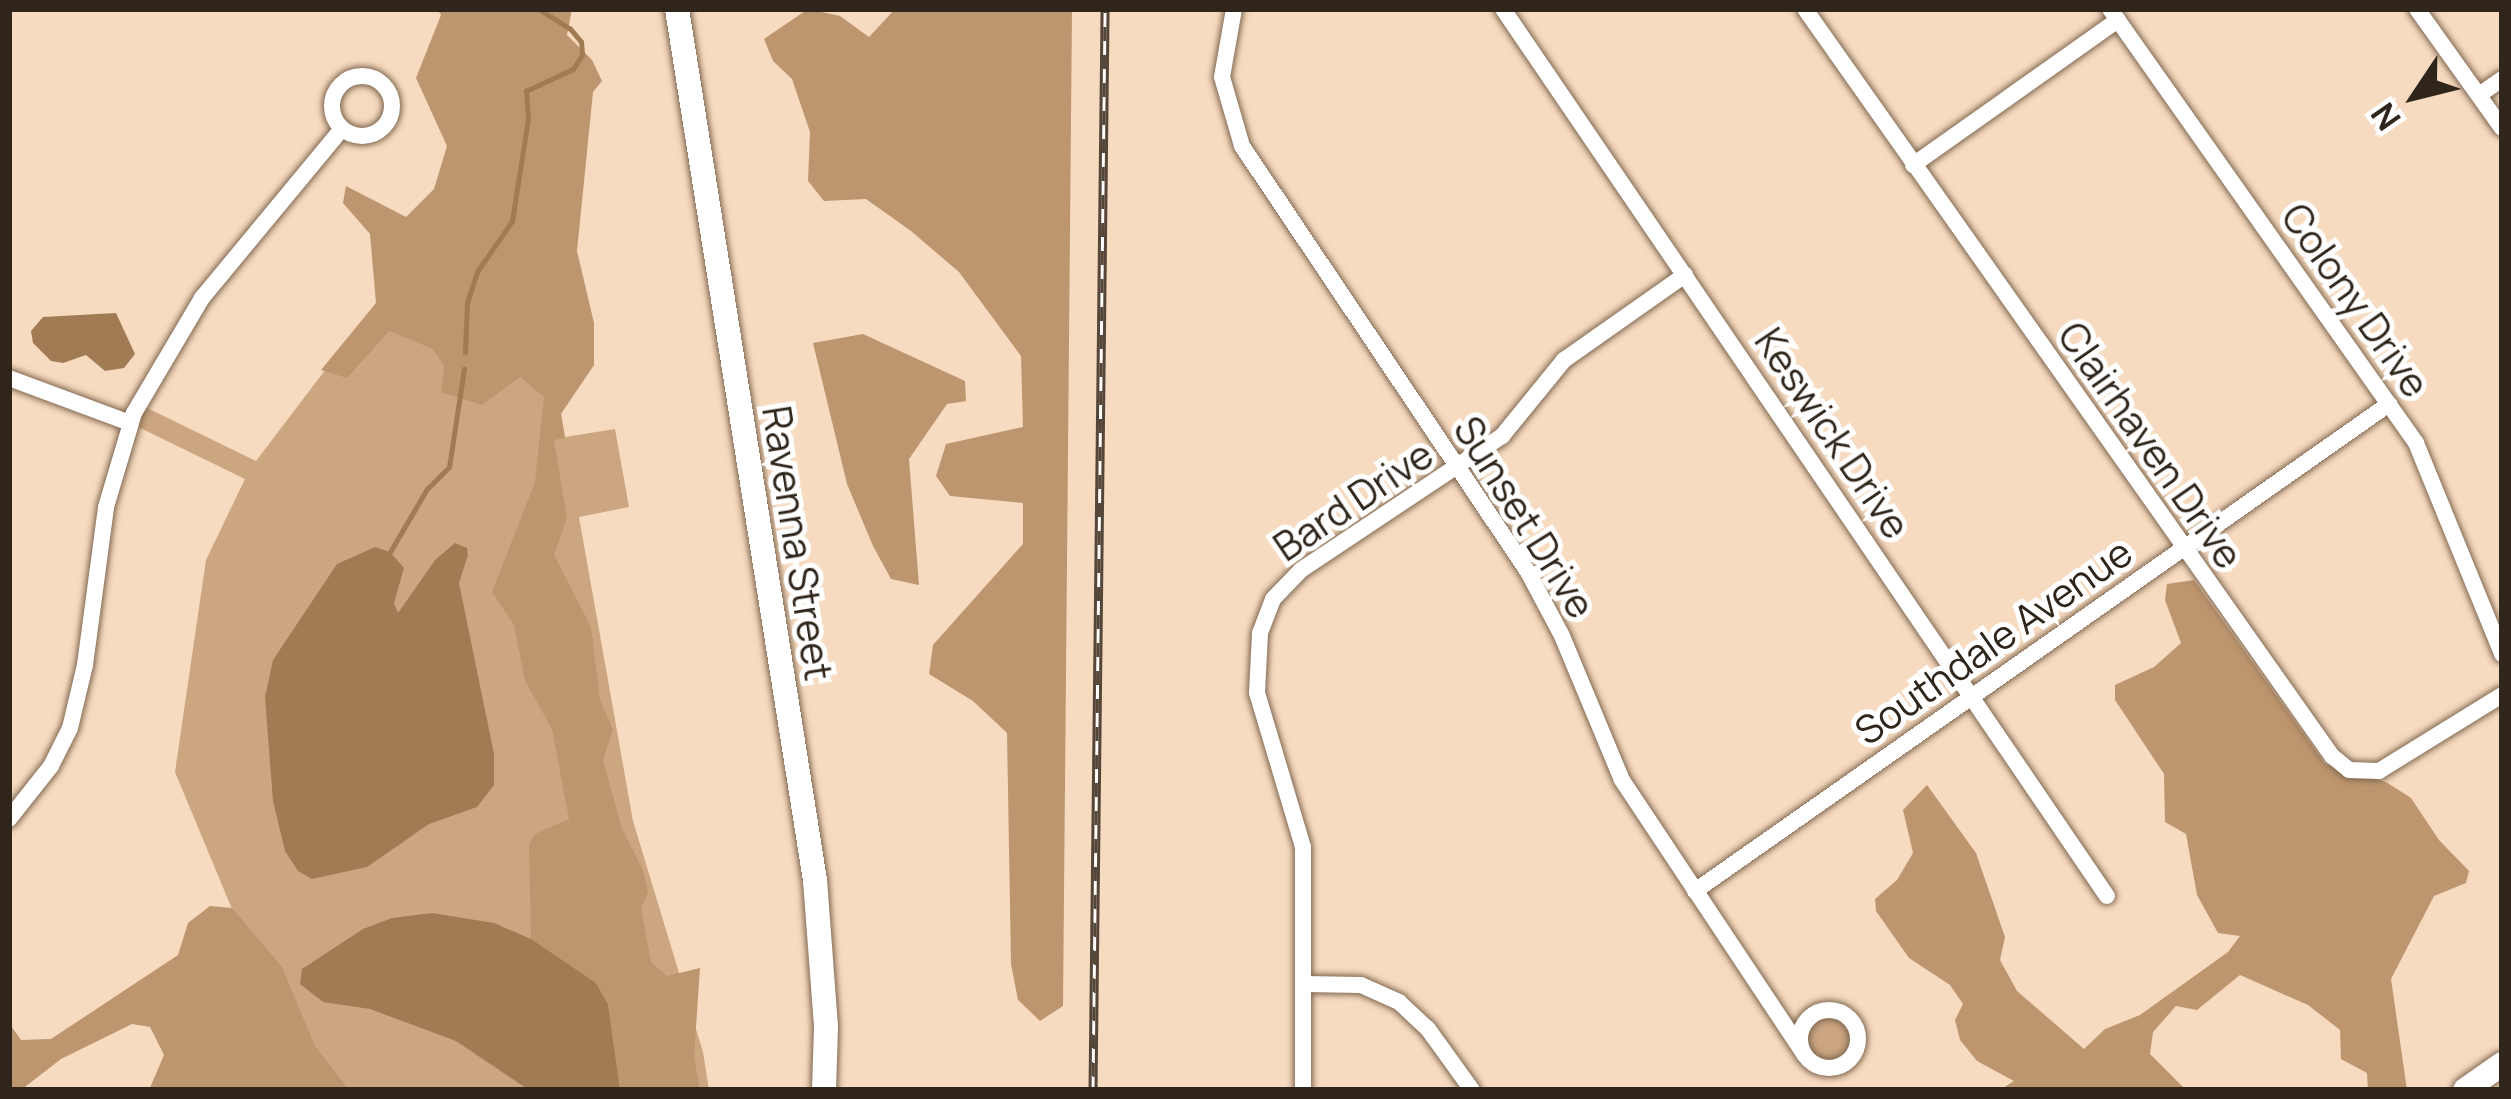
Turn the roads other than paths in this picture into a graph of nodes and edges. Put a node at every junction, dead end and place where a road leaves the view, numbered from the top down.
1 (677, 9) edge
2 (1234, 9) edge
3 (1503, 9) edge
4 (1804, 9) edge
5 (2417, 9) edge
6 (2114, 15) edge
7 (2502, 79) edge
8 (2479, 95) junction
9 (2502, 128) edge
10 (340, 131) dead end
11 (1913, 165) junction
12 (1685, 275) junction
13 (9, 378) edge
14 (2389, 404) junction
15 (130, 423) junction
16 (1458, 469) junction
17 (2182, 548) junction
18 (2502, 653) edge
19 (2502, 694) edge
20 (1972, 696) junction
21 (9, 819) edge
22 (1695, 891) junction
23 (2107, 896) dead end
24 (1304, 984) junction
25 (1804, 1055) dead end
26 (2502, 1064) edge
27 (824, 1090) edge
28 (1303, 1090) edge
29 (1472, 1090) edge
30 (2465, 1090) edge

1 - 27 street, Ravenna Street
2 - 16 street, Sunset Drive
3 - 12 street, Keswick Drive
4 - 11 street, Clairhaven Drive
5 - 8 street
6 - 11 street
6 - 14 street, Colony Drive
7 - 8 street
8 - 9 street
10 - 15 street
11 - 17 street, Clairhaven Drive
12 - 16 street, Bard Drive
12 - 20 street, Keswick Drive
13 - 15 street
14 - 17 street, Southdale Avenue
14 - 18 street, Colony Drive
15 - 21 street
16 - 22 street, Sunset Drive
16 - 24 street, Bard Drive
17 - 19 street, Clairhaven Drive
17 - 20 street, Southdale Avenue
20 - 22 street, Southdale Avenue
20 - 23 street, Keswick Drive
22 - 25 street, Sunset Drive
24 - 28 street, Bard Drive
24 - 29 street
26 - 30 street

